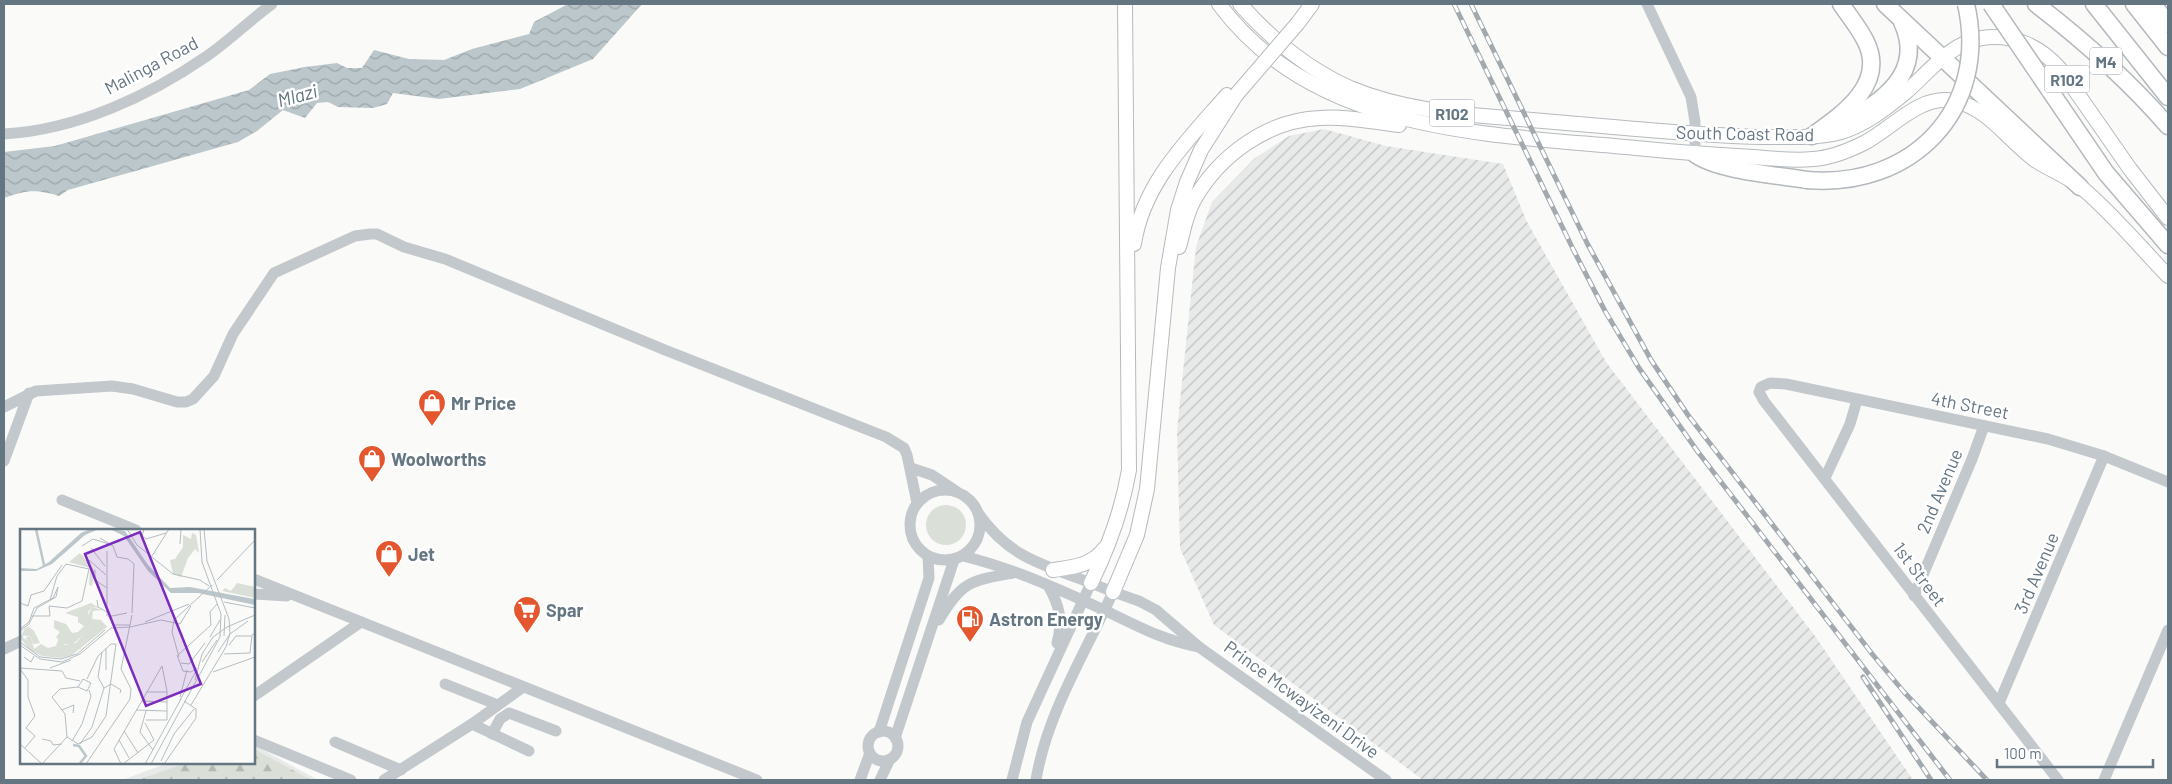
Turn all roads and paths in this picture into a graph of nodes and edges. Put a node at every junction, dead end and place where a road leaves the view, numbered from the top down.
1 (272, 4) edge
2 (1125, 4) edge
3 (1219, 4) edge
4 (1240, 4) edge
5 (1304, 4) edge
6 (1312, 4) edge
7 (1647, 4) edge
8 (1841, 4) edge
9 (1885, 4) edge
10 (1966, 4) edge
11 (1991, 4) edge
12 (2036, 4) edge
13 (2094, 4) edge
14 (2134, 4) edge
15 (2153, 4) edge
16 (1900, 18) junction
17 (1296, 21) junction
18 (2168, 24) edge
19 (2168, 46) edge
20 (1943, 58) junction
21 (1234, 92) junction
22 (2168, 96) edge
23 (2168, 126) edge
24 (4, 134) edge
25 (1696, 134) junction
26 (1514, 136) junction
27 (1819, 136) junction
28 (1695, 154) junction
29 (2080, 187) junction
30 (2168, 218) edge
31 (2168, 245) edge
32 (2168, 276) edge
33 (1128, 280) junction
34 (1162, 342) junction
35 (1761, 387) joint
36 (30, 393) junction
37 (1857, 400) junction
38 (4, 407) edge
39 (1984, 426) junction
40 (2104, 456) junction
41 (4, 461) edge
42 (912, 468) junction
43 (1825, 478) junction
44 (2168, 482) edge
45 (956, 491) junction
46 (62, 500) dead end
47 (918, 503) junction
48 (978, 512) junction
49 (134, 529) edge
50 (1110, 541) junction
51 (928, 556) junction
52 (959, 558) junction
53 (1054, 570) junction
54 (1013, 573) junction
55 (255, 578) edge
56 (1091, 583) junction
57 (1049, 587) junction
58 (1113, 592) junction
59 (255, 594) edge
60 (297, 596) junction
61 (1914, 596) junction
62 (1083, 601) junction
63 (1104, 611) junction
64 (361, 622) junction
65 (2168, 630) edge
66 (930, 636) junction
67 (20, 641) edge
68 (1199, 647) junction
69 (4, 649) edge
70 (1045, 680) junction
71 (445, 684) dead end
72 (523, 687) junction
73 (255, 695) edge
74 (1999, 703) junction
75 (498, 705) junction
76 (472, 724) junction
77 (556, 731) dead end
78 (879, 732) junction
79 (492, 734) junction
80 (895, 738) junction
81 (255, 740) edge
82 (335, 742) dead end
83 (529, 751) dead end
84 (870, 754) junction
85 (890, 759) junction
86 (401, 770) junction
87 (351, 780) edge
88 (384, 780) edge
89 (757, 780) edge
90 (860, 780) edge
91 (880, 780) edge
92 (1012, 780) edge
93 (1036, 780) edge
94 (1386, 780) edge
95 (2058, 780) edge
96 (2104, 780) edge

1 - 24 street, Malinga Road
2 - 33 main road
3 - 26 main road, South Coast Road / R102
4 - 25 main road, South Coast Road / R102
5 - 17 main road
6 - 17 main road
7 - 25 street
8 - 27 highway
9 - 16 highway
10 - 28 highway, bridge
11 - 31 highway, bridge
12 - 23 highway, M4
13 - 22 highway
14 - 19 highway
15 - 18 highway
16 - 20 highway
16 - 27 highway
17 - 21 main road
20 - 27 main road, South Coast Road / R102
20 - 29 highway
20 - 30 main road, South Coast Road / R102
21 - 33 main road
21 - 34 main road
25 - 27 main road, South Coast Road / R102
25 - 28 street
26 - 28 main road, South Coast Road / R102
26 - 34 main road
28 - 29 main road, South Coast Road / R102
29 - 32 main road, South Coast Road / R102
33 - 50 main road
34 - 58 main road
35 - 37 street, 4th Street
35 - 43 street, 1st Street
36 - 38 street
36 - 41 street
36 - 42 street
37 - 39 street, 4th Street
37 - 43 street
39 - 40 street, 4th Street
39 - 61 street, 2nd Avenue
40 - 44 street, 4th Street
40 - 74 street, 3rd Avenue
42 - 45 street
42 - 47 street
43 - 61 street, 1st Street
45 - 47 street
45 - 48 street
46 - 49 street
47 - 51 street
48 - 52 street
48 - 53 street, Prince Mcwayizeni Drive
50 - 53 main road
50 - 56 main road
51 - 52 street
51 - 78 street
52 - 54 street, Prince Mcwayizeni Drive
52 - 66 street
53 - 56 street, Prince Mcwayizeni Drive
54 - 57 street, Prince Mcwayizeni Drive
54 - 66 street
55 - 60 street
56 - 58 street, Prince Mcwayizeni Drive
56 - 62 street
57 - 62 street, Prince Mcwayizeni Drive
57 - 70 street
58 - 63 street
58 - 68 street, Prince Mcwayizeni Drive
59 - 60 street
60 - 64 street
61 - 74 street, 1st Street
62 - 63 street, Prince Mcwayizeni Drive
62 - 70 street
63 - 68 street, Prince Mcwayizeni Drive
63 - 93 street
64 - 72 street
64 - 73 street
65 - 96 street
66 - 80 street
67 - 69 street
68 - 94 street, Prince Mcwayizeni Drive
70 - 92 street
71 - 75 street
72 - 75 street
72 - 89 street
74 - 95 street, 1st Street
75 - 76 street
76 - 79 street
76 - 86 street
77 - 79 street
78 - 80 street
78 - 84 street
79 - 83 street
80 - 85 street
81 - 87 street
82 - 86 street
84 - 85 street
84 - 90 street
85 - 91 street
86 - 88 street

